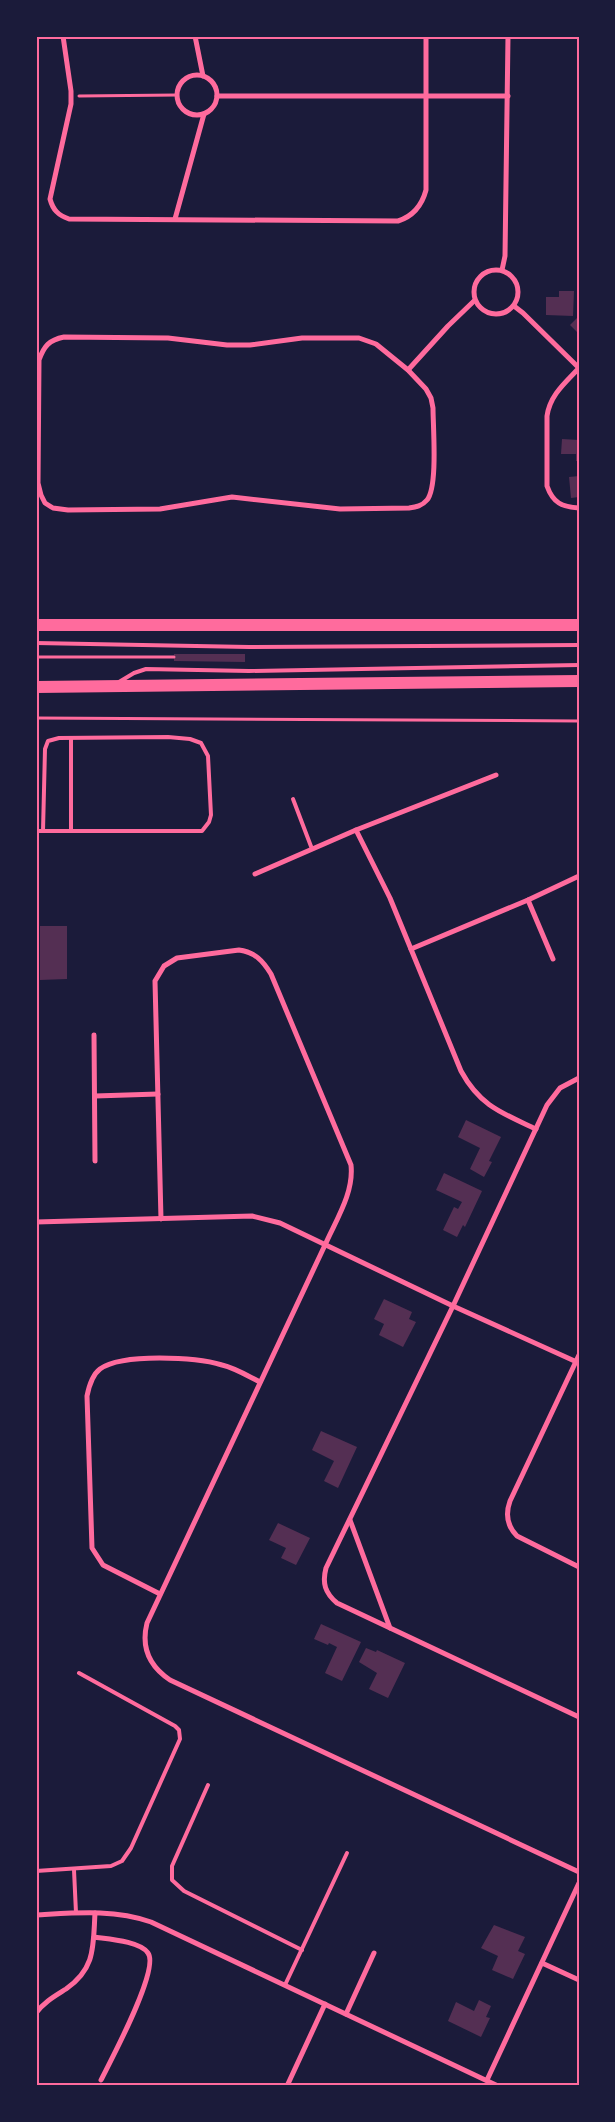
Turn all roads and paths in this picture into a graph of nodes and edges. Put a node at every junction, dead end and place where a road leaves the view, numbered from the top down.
1 (63, 36) edge
2 (195, 36) edge
3 (426, 36) edge
4 (508, 36) edge
5 (203, 76) junction
6 (177, 95) junction
7 (71, 96) junction
8 (217, 96) junction
9 (426, 96) junction
10 (508, 96) junction
11 (204, 114) junction
12 (175, 219) junction
13 (502, 270) junction
14 (476, 300) junction
15 (514, 306) junction
16 (579, 368) edge
17 (408, 370) junction
18 (579, 508) edge
19 (36, 625) edge
20 (579, 625) edge
21 (36, 643) edge
22 (579, 645) edge
23 (174, 657) dead end
24 (36, 658) edge
25 (579, 665) edge
26 (579, 681) edge
27 (36, 687) edge
28 (112, 687) junction
29 (36, 718) edge
30 (579, 721) edge
31 (71, 738) junction
32 (496, 775) dead end
33 (293, 799) dead end
34 (356, 830) junction
35 (36, 831) edge
36 (43, 831) junction
37 (71, 831) junction
38 (312, 849) junction
39 (255, 874) dead end
40 (579, 876) edge
41 (528, 900) junction
42 (411, 949) junction
43 (553, 959) dead end
44 (94, 1034) dead end
45 (579, 1078) edge
46 (158, 1094) junction
47 (95, 1096) junction
48 (536, 1129) junction
49 (95, 1161) dead end
50 (161, 1219) junction
51 (36, 1222) edge
52 (325, 1245) junction
53 (453, 1306) junction
54 (579, 1355) edge
55 (577, 1362) edge
56 (260, 1382) junction
57 (350, 1520) junction
58 (579, 1567) edge
59 (160, 1594) junction
60 (390, 1628) junction
61 (79, 1673) dead end
62 (579, 1717) edge
63 (208, 1785) dead end
64 (347, 1853) dead end
65 (74, 1870) junction
66 (36, 1871) edge
67 (579, 1872) edge
68 (579, 1883) edge
69 (95, 1913) junction
70 (76, 1914) junction
71 (36, 1915) edge
72 (94, 1937) junction
73 (302, 1950) junction
74 (374, 1953) dead end
75 (542, 1963) junction
76 (579, 1980) edge
77 (285, 1985) junction
78 (325, 2004) junction
79 (36, 2014) edge
80 (346, 2014) junction
81 (101, 2080) dead end
82 (487, 2080) junction
83 (287, 2086) edge
84 (498, 2086) edge

1 - 7 street
2 - 5 street
3 - 9 street
4 - 10 street
5 - 6 street
5 - 8 street
6 - 7 path
6 - 11 street
7 - 12 street
8 - 9 street
8 - 11 street
9 - 10 street
9 - 12 street
10 - 13 street
11 - 12 street
13 - 14 street
13 - 15 street
14 - 15 street
14 - 17 street
15 - 16 street
16 - 18 street
17 - 17 street
19 - 20 main road
21 - 22 lane
23 - 24 path
25 - 28 lane
26 - 28 main road
27 - 28 main road
29 - 30 path
31 - 36 lane
31 - 37 lane
31 - 37 lane
32 - 34 street
33 - 38 lane
34 - 38 street
34 - 42 street
35 - 36 lane
36 - 37 lane
38 - 39 street
40 - 41 street
41 - 42 street
41 - 43 street
42 - 48 street
44 - 47 street
45 - 48 street
46 - 47 street
46 - 50 street
46 - 52 street
47 - 49 street
48 - 53 street
50 - 51 street
50 - 52 street
52 - 53 street
52 - 56 street
53 - 55 street
53 - 57 street
54 - 55 street
55 - 58 street
56 - 59 street
56 - 59 street
57 - 60 street
57 - 60 street
59 - 67 street
60 - 62 street
61 - 65 lane
63 - 73 lane
64 - 73 lane
65 - 66 lane
65 - 70 lane
68 - 75 street
69 - 70 street
69 - 72 street
69 - 77 street
70 - 71 street
72 - 79 street
72 - 81 street
73 - 77 lane
74 - 80 street
75 - 76 street
75 - 82 street
77 - 78 street
78 - 80 street
78 - 83 street
80 - 82 street
82 - 84 street

